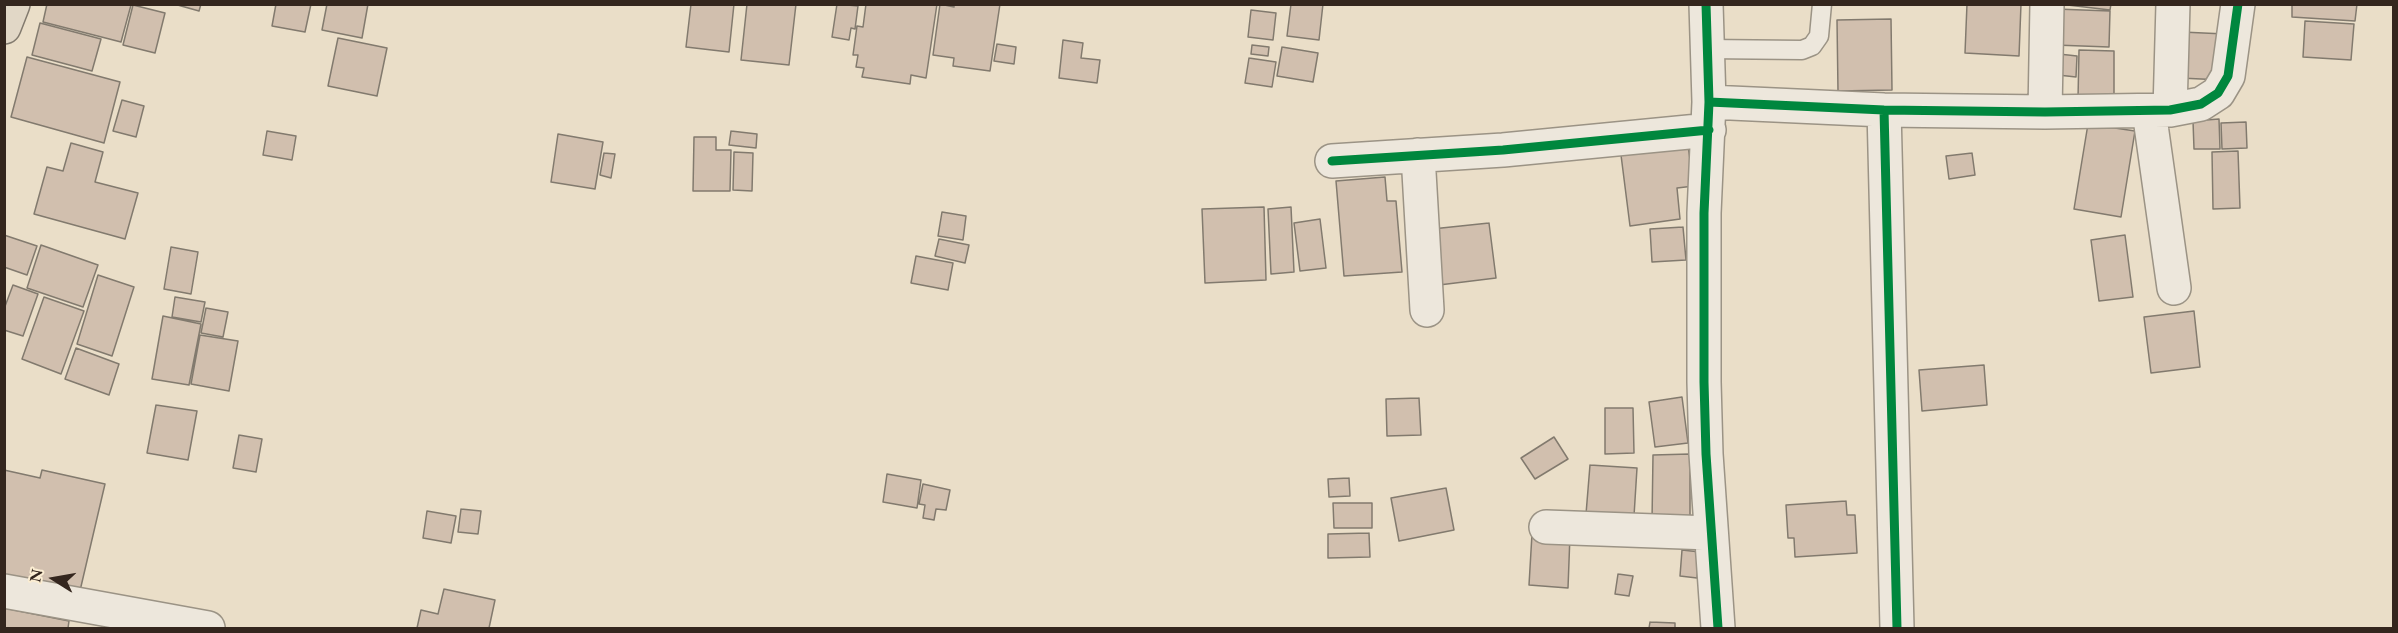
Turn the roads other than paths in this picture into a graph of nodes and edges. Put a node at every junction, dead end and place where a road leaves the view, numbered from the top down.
1 (13, 4) edge
2 (1706, 4) edge
3 (1822, 4) edge
4 (2047, 4) edge
5 (2173, 4) edge
6 (2238, 4) edge
7 (4, 27) edge
8 (1707, 49) junction
9 (1884, 110) junction
10 (2160, 111) junction
11 (2045, 112) junction
12 (1709, 116) junction
13 (1418, 155) junction
14 (1332, 161) dead end
15 (2174, 288) dead end
16 (1427, 310) dead end
17 (1546, 527) dead end
18 (1710, 534) junction
19 (4, 591) edge
20 (208, 628) edge
21 (1718, 628) edge
22 (1897, 628) edge

1 - 7 main road
2 - 8 street
3 - 8 lane
4 - 11 street
5 - 10 street
6 - 10 street
8 - 12 street
9 - 11 street
9 - 12 street
9 - 22 street
10 - 11 street
10 - 15 street
12 - 13 street
12 - 18 street
13 - 14 street
13 - 16 street
17 - 18 street
18 - 21 street
19 - 20 street

